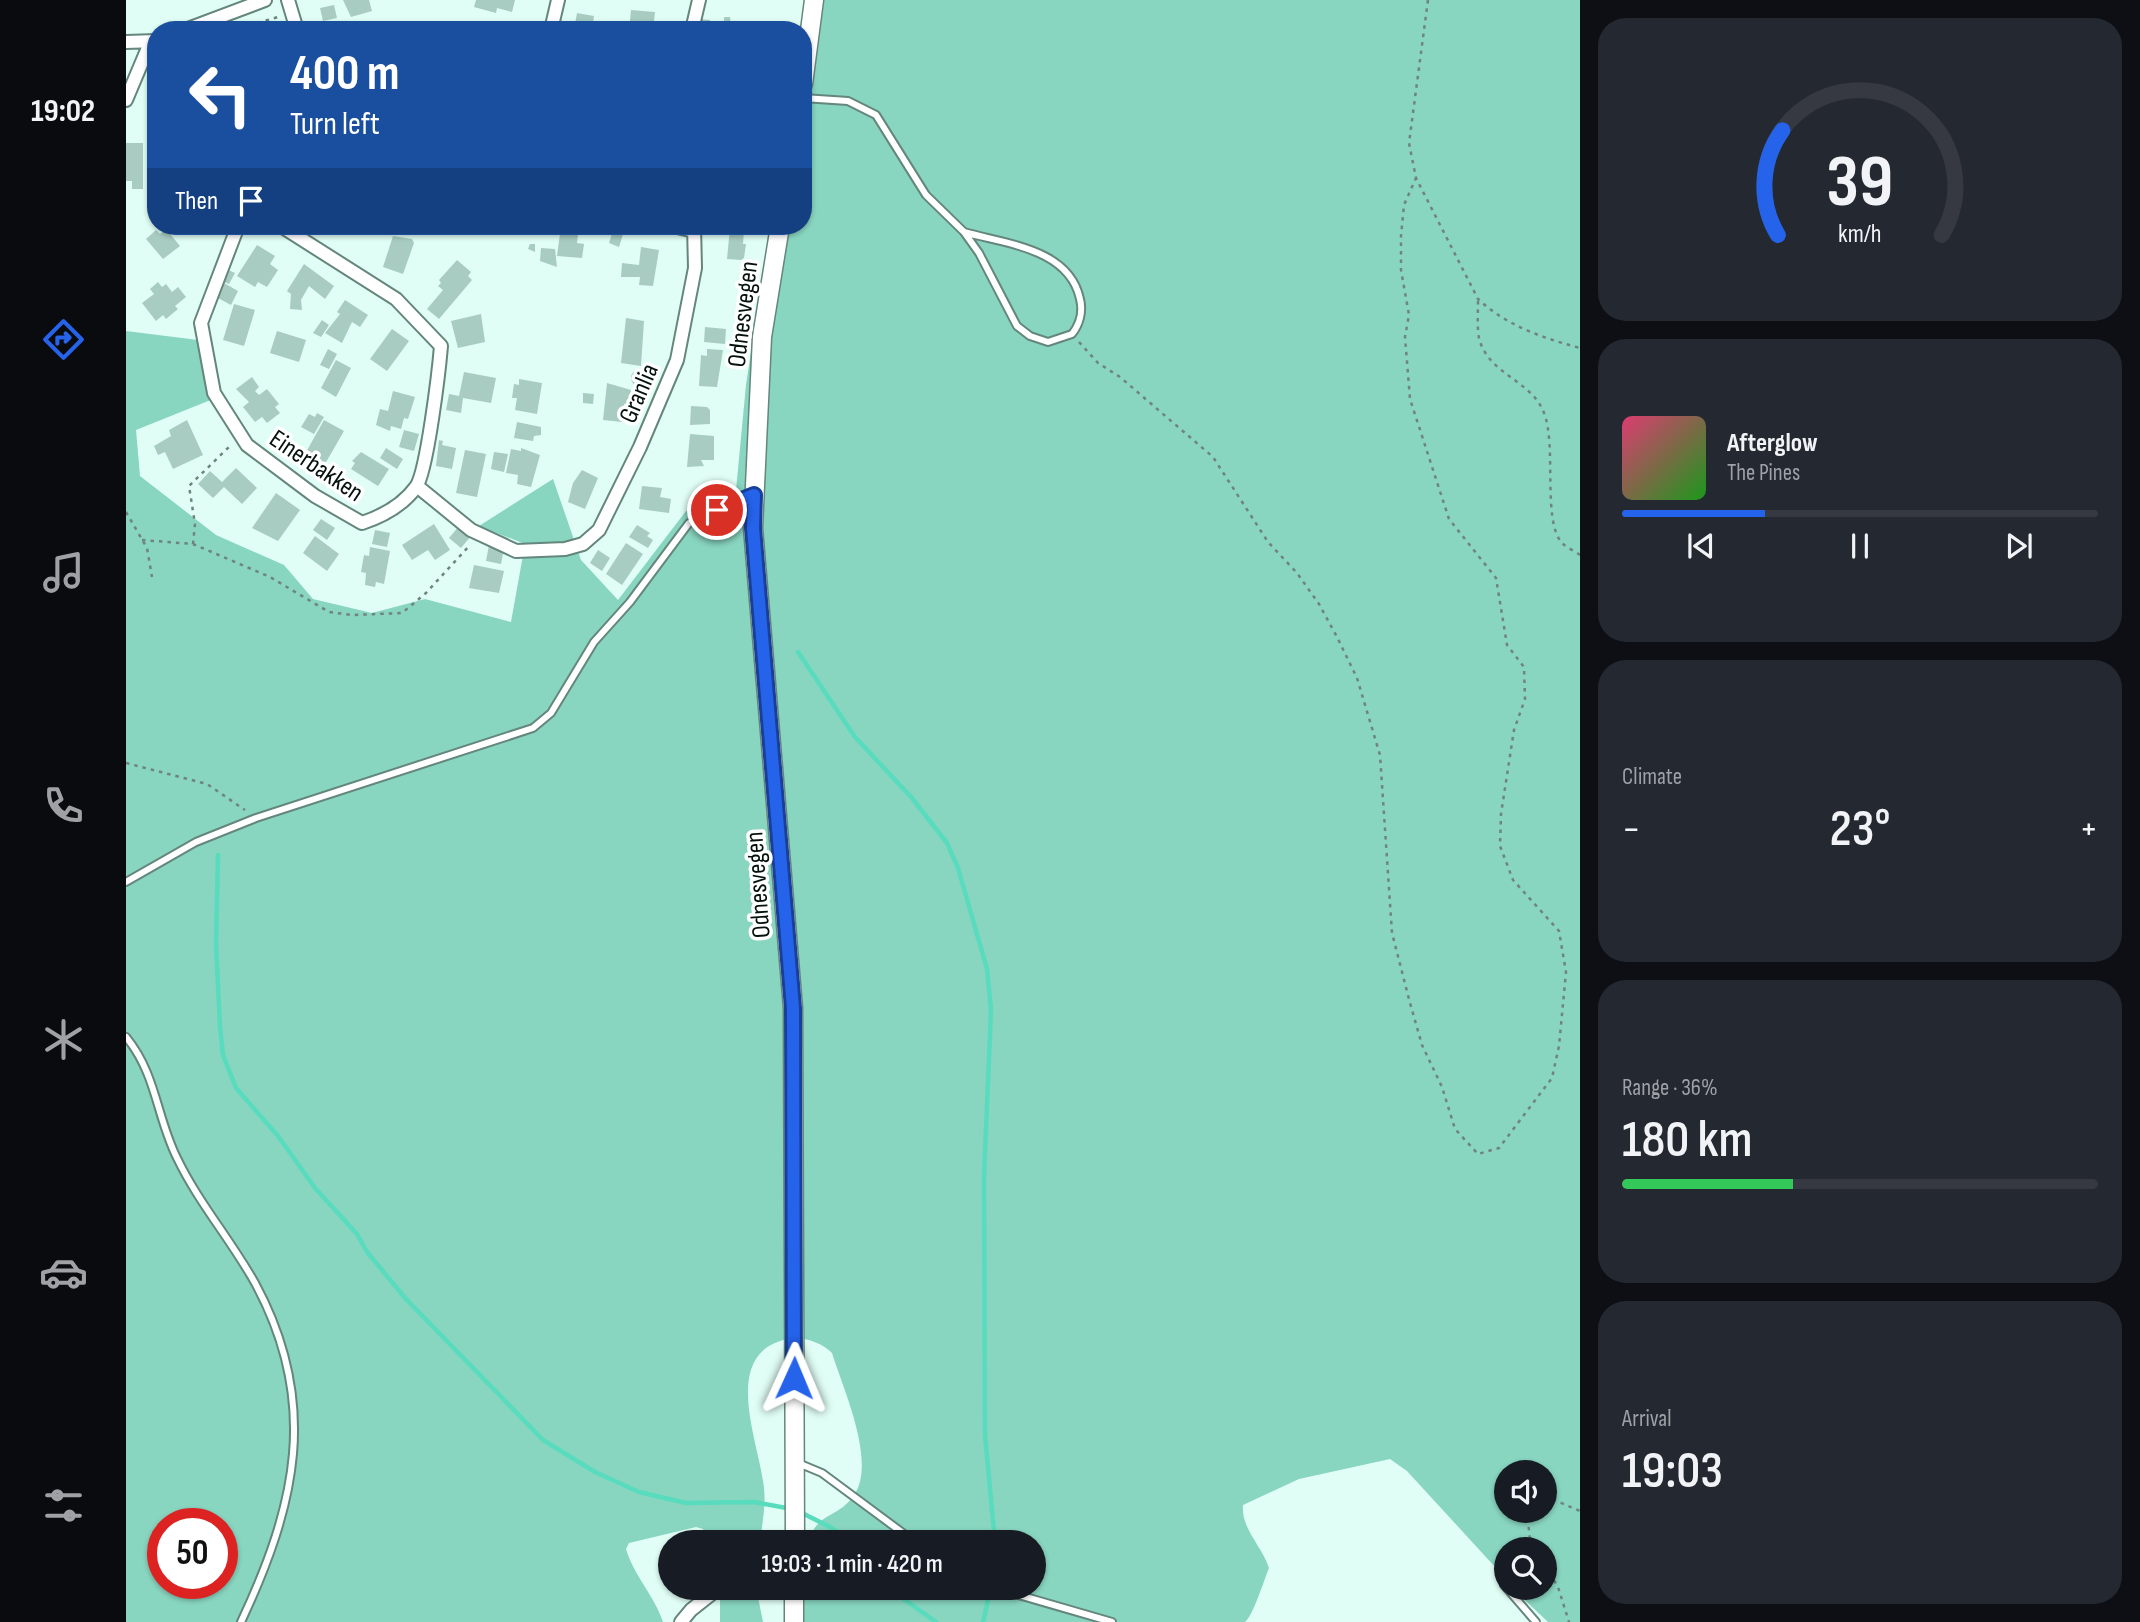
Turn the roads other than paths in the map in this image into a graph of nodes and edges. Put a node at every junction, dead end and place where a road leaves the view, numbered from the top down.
1 (265, 0) edge
2 (288, 0) edge
3 (558, 0) edge
4 (699, 0) edge
5 (814, 0) edge
6 (210, 21) edge
7 (295, 21) edge
8 (553, 21) edge
9 (694, 21) edge
10 (811, 21) edge
11 (126, 42) edge
12 (147, 42) edge
13 (147, 55) edge
14 (812, 99) edge
15 (126, 100) edge
16 (964, 232) junction
17 (235, 235) edge
18 (295, 235) edge
19 (694, 235) edge
20 (779, 235) edge
21 (418, 486) junction
22 (754, 495) junction
23 (126, 882) edge
24 (126, 1037) edge
25 (793, 1461) junction
26 (795, 1530) edge
27 (899, 1530) edge
28 (704, 1600) edge
29 (794, 1600) edge
30 (1036, 1600) edge
31 (1517, 1600) edge
32 (241, 1622) edge
33 (681, 1622) edge
34 (794, 1622) edge
35 (1112, 1622) edge
36 (1536, 1622) edge

1 - 6 street
2 - 7 street
3 - 8 street
4 - 9 street
5 - 10 main road
11 - 12 street
13 - 15 street
14 - 16 lane
16 - 16 lane
17 - 21 street, Einerbakken
18 - 21 street
19 - 21 street, Granlia
20 - 22 main road, Odnesvegen
22 - 23 lane
22 - 25 main road, Odnesvegen
24 - 32 lane
25 - 26 main road, Odnesvegen
25 - 27 lane
28 - 33 street
29 - 34 main road
30 - 35 lane
31 - 36 lane

